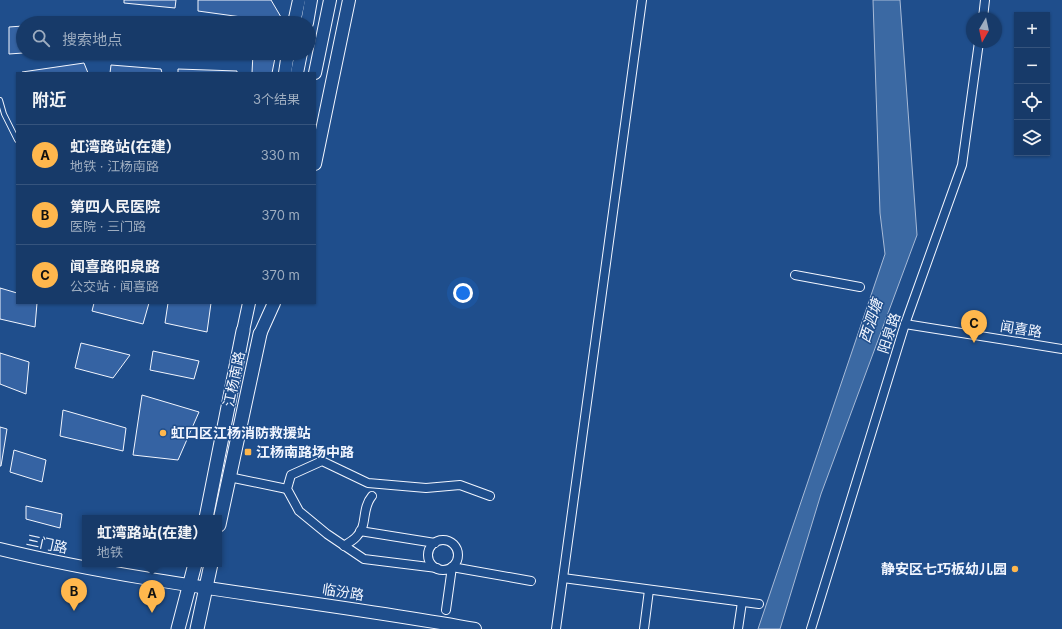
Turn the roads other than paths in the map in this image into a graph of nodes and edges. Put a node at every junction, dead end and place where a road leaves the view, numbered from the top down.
1 (299, 0) edge
2 (311, 0) edge
3 (330, 0) edge
4 (349, 0) edge
5 (642, 0) edge
6 (985, 0) edge
7 (984, 12) edge
8 (296, 16) edge
9 (308, 16) edge
10 (978, 48) edge
11 (287, 60) edge
12 (300, 60) edge
13 (285, 72) edge
14 (297, 72) edge
15 (315, 72) edge
16 (0, 100) edge
17 (16, 138) edge
18 (316, 159) edge
19 (795, 275) dead end
20 (860, 287) dead end
21 (245, 304) edge
22 (249, 304) edge
23 (266, 304) edge
24 (274, 304) edge
25 (905, 324) junction
26 (243, 331) junction
27 (260, 334) junction
28 (1062, 349) edge
29 (230, 477) junction
30 (286, 489) junction
31 (372, 496) dead end
32 (490, 496) dead end
33 (207, 515) edge
34 (221, 515) edge
35 (360, 531) junction
36 (435, 543) junction
37 (344, 546) junction
38 (0, 549) edge
39 (82, 567) edge
40 (84, 567) edge
41 (194, 567) edge
42 (210, 567) edge
43 (452, 567) junction
44 (437, 568) junction
45 (563, 578) junction
46 (531, 581) dead end
47 (189, 584) junction
48 (206, 586) junction
49 (649, 590) junction
50 (742, 602) junction
51 (759, 604) dead end
52 (446, 610) dead end
53 (178, 629) edge
54 (197, 629) edge
55 (474, 629) edge
56 (556, 629) edge
57 (644, 629) edge
58 (738, 629) edge
59 (811, 629) edge

1 - 8 street
2 - 9 street
3 - 15 street
4 - 18 street
5 - 45 street
6 - 7 street
10 - 25 street, 阳泉路
11 - 13 street
12 - 14 street
16 - 17 lane
19 - 20 street
21 - 26 street
22 - 26 street
23 - 27 street
24 - 27 street
25 - 28 street, 闻喜路
25 - 59 street, 阳泉路
26 - 33 main road, 江杨南路
27 - 29 main road, 江杨南路
29 - 30 street
29 - 34 main road, 江杨南路
30 - 32 street
30 - 37 street
31 - 35 street
35 - 36 street
35 - 37 street
36 - 43 street
36 - 44 street
37 - 44 street
38 - 39 street, 三门路
40 - 47 street, 三门路
41 - 47 main road
42 - 48 main road
43 - 44 street
43 - 46 street
43 - 52 street
45 - 49 street
45 - 56 street
47 - 48 street, 三门路
47 - 53 main road
48 - 54 main road
48 - 55 street, 临汾路
49 - 50 street
49 - 57 street
50 - 51 street
50 - 58 street

